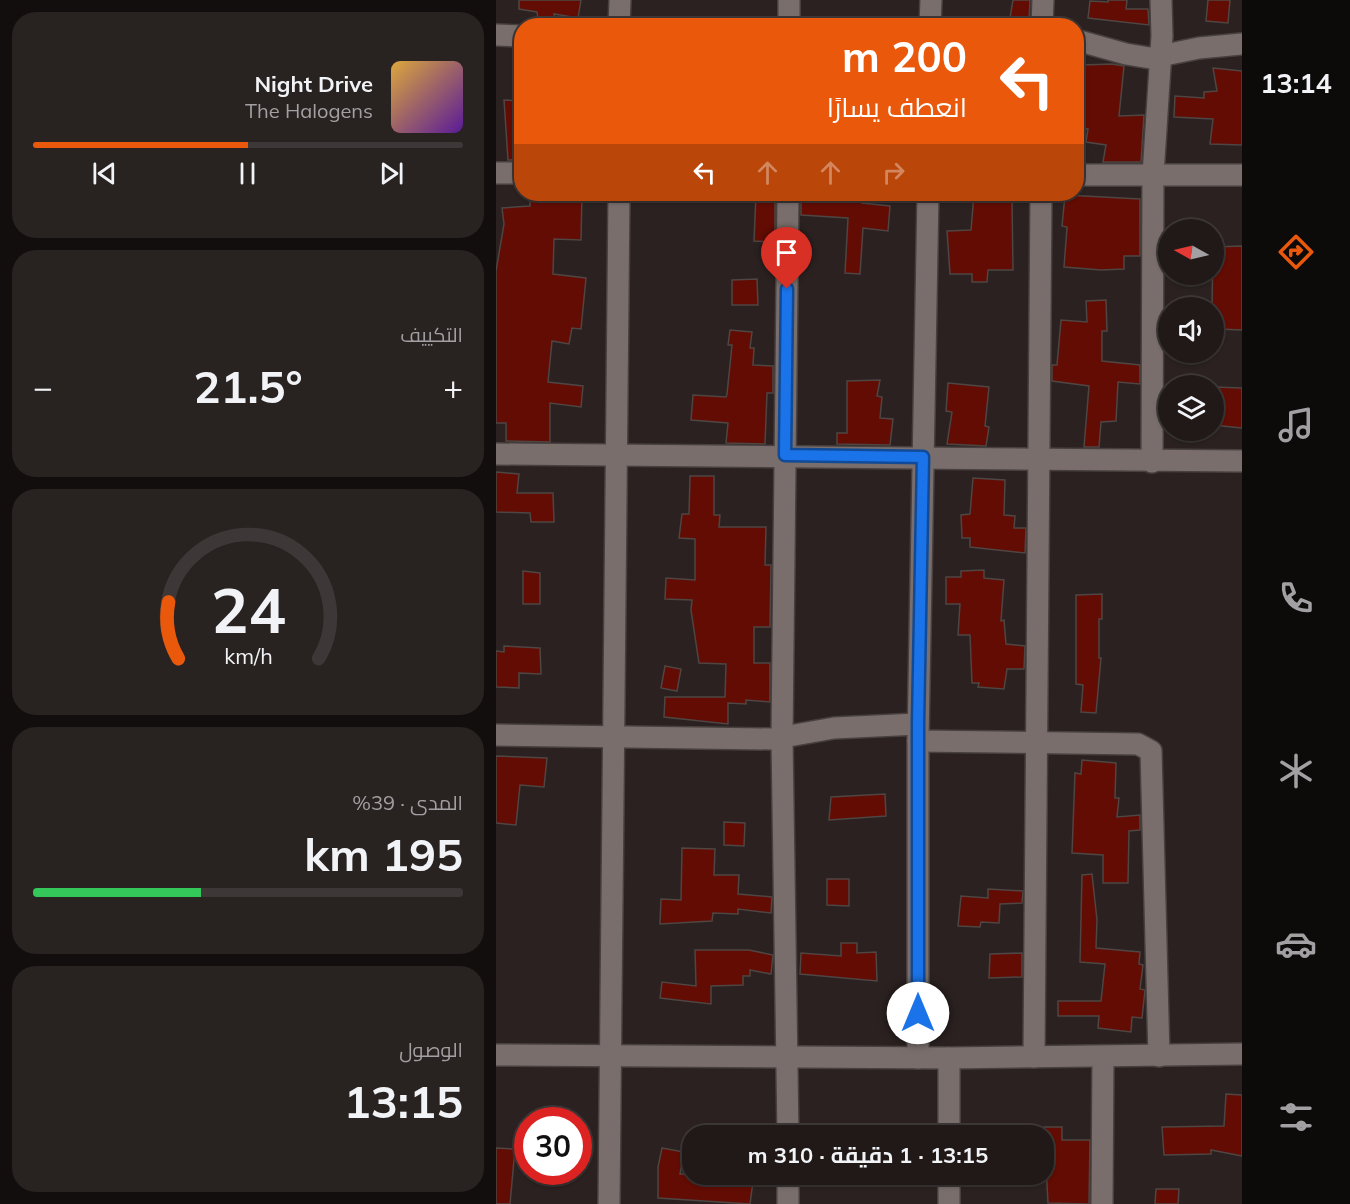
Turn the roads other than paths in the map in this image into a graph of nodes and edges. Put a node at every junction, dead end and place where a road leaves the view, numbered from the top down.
1 (620, 0) edge
2 (789, 0) edge
3 (931, 0) edge
4 (1043, 0) edge
5 (1161, 0) edge
6 (619, 18) edge
7 (789, 18) edge
8 (930, 18) edge
9 (1042, 18) edge
10 (496, 36) edge
11 (514, 36) edge
12 (1084, 42) edge
13 (1242, 44) edge
14 (1160, 57) junction
15 (496, 173) edge
16 (514, 173) edge
17 (1084, 175) edge
18 (1153, 175) junction
19 (1242, 175) edge
20 (619, 201) edge
21 (788, 201) edge
22 (928, 201) edge
23 (1040, 201) edge
24 (496, 454) edge
25 (618, 455) junction
26 (785, 455) junction
27 (923, 457) junction
28 (1038, 460) junction
29 (1242, 461) edge
30 (1152, 462) junction
31 (918, 733) junction
32 (496, 735) edge
33 (615, 738) junction
34 (782, 738) junction
35 (1035, 741) junction
36 (1242, 1054) edge
37 (496, 1055) edge
38 (1159, 1056) junction
39 (608, 1057) junction
40 (1034, 1057) junction
41 (1103, 1057) junction
42 (787, 1058) junction
43 (918, 1058) junction
44 (949, 1058) junction
45 (788, 1125) edge
46 (949, 1125) edge
47 (788, 1185) edge
48 (949, 1185) edge
49 (609, 1204) edge
50 (788, 1204) edge
51 (949, 1204) edge
52 (1102, 1204) edge

1 - 6 street
2 - 7 street
3 - 8 street
4 - 9 street
5 - 14 street
10 - 11 street
12 - 14 street
13 - 14 street
14 - 18 street
15 - 16 street
17 - 18 street
18 - 19 street
18 - 30 street
20 - 25 street
21 - 26 street
22 - 27 street
23 - 28 street
24 - 25 street
25 - 26 street
25 - 33 street
26 - 27 street
26 - 34 street
27 - 28 street
27 - 31 street
28 - 30 street
28 - 35 street
29 - 30 street
31 - 34 street
31 - 35 street
31 - 43 street
32 - 33 street
33 - 34 street
33 - 39 street
34 - 42 street
35 - 38 street
35 - 40 street
36 - 38 street
37 - 39 street
38 - 41 street
39 - 42 street
39 - 49 street
40 - 41 street
40 - 44 street
41 - 52 street
42 - 43 street
42 - 45 street
43 - 44 street
44 - 46 street
47 - 50 street
48 - 51 street

